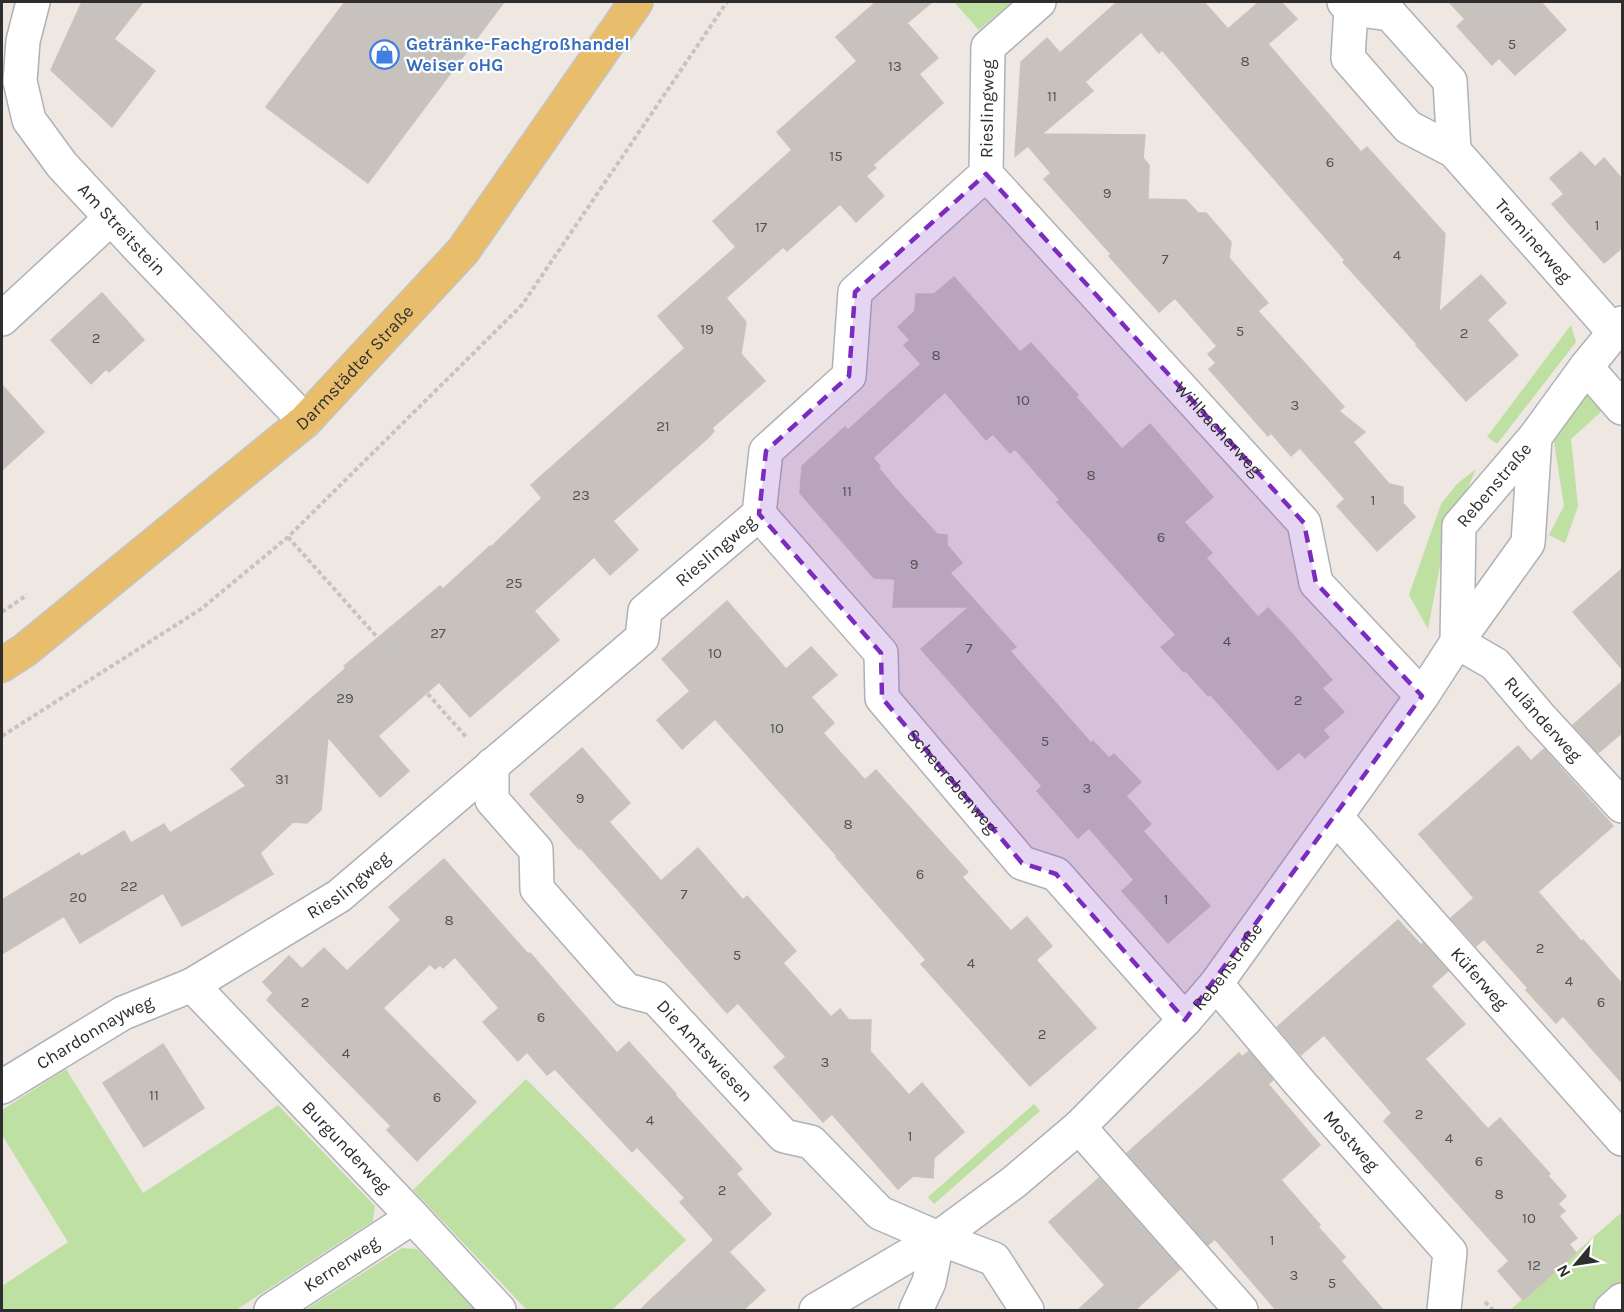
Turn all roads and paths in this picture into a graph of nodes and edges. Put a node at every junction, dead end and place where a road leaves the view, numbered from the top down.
1 (33, 2) edge
2 (636, 2) edge
3 (727, 2) edge
4 (1039, 2) edge
5 (1347, 5) edge
6 (11, 90) edge
7 (1454, 151) junction
8 (986, 174) junction
9 (111, 218) junction
10 (2, 319) edge
11 (1618, 327) edge
12 (1586, 368) junction
13 (1623, 408) edge
14 (305, 421) junction
15 (1535, 437) junction
16 (759, 514) junction
17 (288, 537) junction
18 (1457, 642) junction
19 (2, 664) edge
20 (1422, 696) junction
21 (2, 736) edge
22 (492, 765) junction
23 (1623, 806) edge
24 (1336, 817) junction
25 (1216, 984) junction
26 (192, 985) junction
27 (1185, 1020) junction
28 (2, 1087) edge
29 (1079, 1127) junction
30 (1623, 1139) edge
31 (413, 1218) junction
32 (938, 1238) junction
33 (1623, 1300) edge
34 (271, 1311) edge
35 (499, 1311) edge
36 (816, 1311) edge
37 (916, 1311) edge
38 (1027, 1311) edge
39 (1241, 1311) edge
40 (1444, 1311) edge
41 (1611, 1311) edge

1 - 6 street, Am Streitstein
2 - 14 main road, Darmstädter Straße
3 - 17 path
4 - 8 street, Rieslingweg
5 - 7 street, Traminerweg
5 - 7 street, Traminerweg
6 - 9 street, Am Streitstein
7 - 11 street, Traminerweg
8 - 16 street, Rieslingweg
8 - 20 street, Willbacherweg
9 - 10 street
9 - 14 street, Am Streitstein
11 - 12 street, Rebenstraße
12 - 13 street
12 - 15 street, Rebenstraße
14 - 19 main road, Darmstädter Straße
15 - 18 street, Rebenstraße
15 - 18 street, Rebenstraße
16 - 22 street, Rieslingweg
16 - 27 street, Scheurebenweg
17 - 21 path
17 - 22 path
18 - 20 street, Rebenstraße
18 - 23 street, Ruländerweg
20 - 24 street, Rebenstraße
22 - 26 street, Rieslingweg
22 - 32 street, Die Amtswiesen
24 - 25 street, Rebenstraße
24 - 30 street, Küferweg
25 - 27 street, Rebenstraße
25 - 40 street, Mostweg
26 - 28 street, Chardonnayweg
26 - 31 street, Burgunderweg
27 - 29 street, Rebenstraße
29 - 32 street, Rebenstraße
29 - 39 street
31 - 34 street, Kernerweg
31 - 35 street, Burgunderweg
32 - 36 street, Rebenstraße
32 - 37 street
32 - 38 street, Die Amtswiesen
33 - 41 street

